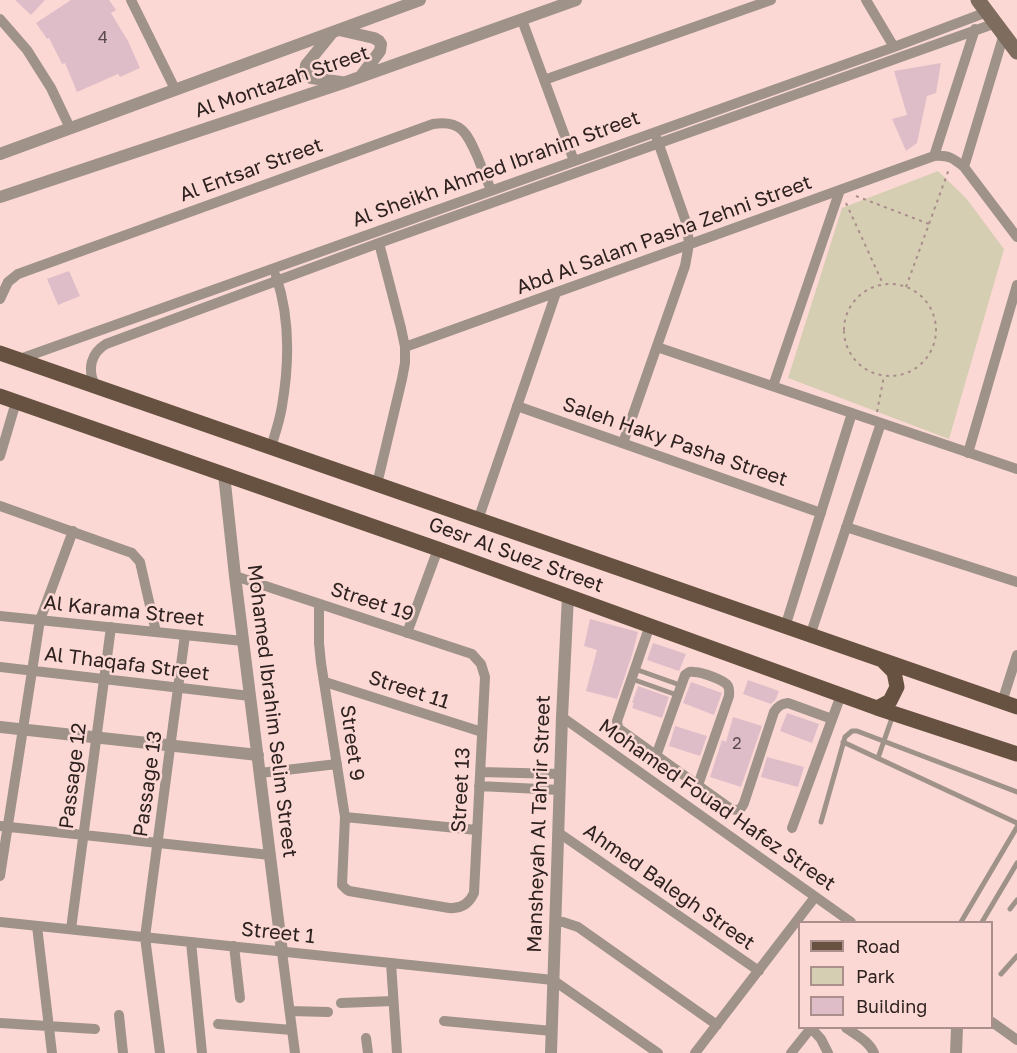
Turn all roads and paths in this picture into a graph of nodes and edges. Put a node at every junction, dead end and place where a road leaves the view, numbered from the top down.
1 (131, 0) edge
2 (420, 0) edge
3 (576, 0) edge
4 (771, 0) edge
5 (866, 0) edge
6 (991, 17) edge
7 (0, 19) edge
8 (522, 20) junction
9 (335, 31) junction
10 (974, 32) junction
11 (894, 47) junction
12 (1017, 52) edge
13 (360, 77) junction
14 (544, 80) junction
15 (346, 82) junction
16 (175, 89) junction
17 (70, 128) junction
18 (655, 132) junction
19 (658, 144) junction
20 (0, 154) edge
21 (934, 156) junction
22 (953, 158) junction
23 (574, 161) junction
24 (964, 167) junction
25 (491, 190) junction
26 (840, 190) junction
27 (0, 197) edge
28 (929, 224) junction
29 (1017, 237) edge
30 (379, 243) junction
31 (689, 244) junction
32 (273, 268) junction
33 (278, 281) junction
34 (883, 284) junction
35 (1017, 285) edge
36 (906, 287) junction
37 (556, 293) junction
38 (0, 299) edge
39 (87, 334) junction
40 (101, 347) junction
41 (405, 347) junction
42 (657, 347) junction
43 (0, 353) edge
44 (17, 360) junction
45 (884, 376) junction
46 (95, 386) junction
47 (773, 386) junction
48 (0, 396) edge
49 (16, 402) junction
50 (517, 406) junction
51 (852, 413) junction
52 (878, 422) junction
53 (623, 443) junction
54 (271, 447) junction
55 (968, 453) junction
56 (0, 456) edge
57 (1017, 470) edge
58 (224, 474) junction
59 (377, 484) junction
60 (0, 506) edge
61 (821, 513) junction
62 (478, 520) junction
63 (846, 527) junction
64 (73, 531) junction
65 (438, 549) junction
66 (235, 576) junction
67 (1017, 582) edge
68 (568, 596) junction
69 (319, 604) junction
70 (0, 616) edge
71 (40, 620) junction
72 (650, 625) junction
73 (111, 627) junction
74 (785, 627) junction
75 (156, 632) junction
76 (407, 633) junction
77 (185, 635) junction
78 (810, 636) junction
79 (243, 641) junction
80 (1017, 655) edge
81 (884, 661) junction
82 (0, 668) edge
83 (32, 671) junction
84 (633, 674) junction
85 (485, 677) joint
86 (104, 679) junction
87 (325, 682) junction
88 (178, 688) junction
89 (678, 690) junction
90 (841, 695) junction
91 (250, 696) junction
92 (1002, 702) junction
93 (1017, 707) edge
94 (877, 708) junction
95 (893, 714) junction
96 (562, 717) junction
97 (832, 719) junction
98 (0, 727) edge
99 (23, 730) junction
100 (482, 732) junction
101 (96, 738) junction
102 (884, 740) junction
103 (843, 741) junction
104 (171, 746) junction
105 (1017, 754) edge
106 (258, 755) junction
107 (656, 756) junction
108 (878, 758) junction
109 (337, 764) junction
110 (480, 772) junction
111 (260, 773) junction
112 (561, 774) junction
113 (698, 785) junction
114 (479, 786) junction
115 (560, 790) junction
116 (1017, 792) edge
117 (345, 817) junction
118 (821, 822) dead end
119 (1017, 825) edge
120 (4, 826) edge
121 (792, 828) dead end
122 (477, 830) junction
123 (559, 833) junction
124 (84, 835) junction
125 (158, 843) junction
126 (270, 855) junction
127 (1017, 863) edge
128 (0, 876) edge
129 (815, 897) junction
130 (1017, 900) edge
131 (467, 904) joint
132 (1010, 909) dead end
133 (850, 921) edge
134 (962, 921) edge
135 (983, 921) edge
136 (0, 922) edge
137 (555, 922) junction
138 (37, 926) junction
139 (71, 929) junction
140 (145, 937) junction
141 (191, 942) junction
142 (234, 946) junction
143 (282, 952) junction
144 (1017, 956) edge
145 (391, 963) junction
146 (759, 970) junction
147 (1000, 974) dead end
148 (553, 980) junction
149 (240, 998) dead end
150 (393, 1001) junction
151 (341, 1003) dead end
152 (290, 1011) junction
153 (328, 1012) dead end
154 (119, 1015) dead end
155 (444, 1021) dead end
156 (0, 1023) edge
157 (993, 1023) edge
158 (218, 1024) dead end
159 (717, 1025) junction
160 (49, 1026) junction
161 (95, 1029) dead end
162 (810, 1029) edge
163 (812, 1029) edge
164 (848, 1029) edge
165 (957, 1029) edge
166 (292, 1030) junction
167 (552, 1031) junction
168 (366, 1038) dead end
169 (1017, 1040) edge
170 (52, 1053) edge
171 (123, 1053) edge
172 (160, 1053) edge
173 (202, 1053) edge
174 (295, 1053) edge
175 (368, 1053) edge
176 (397, 1053) edge
177 (551, 1053) edge
178 (658, 1053) edge
179 (695, 1053) edge
180 (791, 1053) edge
181 (828, 1053) edge
182 (874, 1053) edge
183 (956, 1053) edge

1 - 16 street
2 - 9 street, Al Montazah Street
3 - 8 street, Al Montazah Street
4 - 14 street
5 - 11 street
6 - 10 street
6 - 11 street, Al Sheikh Ahmed Ibrahim Street
6 - 12 main road
6 - 24 street
7 - 17 street
8 - 13 street, Al Montazah Street
8 - 14 street
9 - 13 street
9 - 15 street
9 - 16 street, Al Montazah Street
10 - 19 street, Al Sheikh Ahmed Ibrahim Street
10 - 21 street
11 - 18 street, Al Sheikh Ahmed Ibrahim Street
13 - 15 street, Al Montazah Street
14 - 23 street
15 - 27 street, Al Montazah Street
16 - 17 street, Al Montazah Street
17 - 20 street, Al Montazah Street
18 - 19 street
18 - 23 street, Al Sheikh Ahmed Ibrahim Street
19 - 30 street, Al Sheikh Ahmed Ibrahim Street
19 - 31 street
21 - 22 street
21 - 26 street, Abd Al Salam Pasha Zehni Street
22 - 24 street
22 - 28 path
23 - 25 street, Al Sheikh Ahmed Ibrahim Street
24 - 29 street
25 - 32 street, Al Sheikh Ahmed Ibrahim Street
25 - 38 street, Al Entsar Street
26 - 28 path
26 - 31 street, Abd Al Salam Pasha Zehni Street
26 - 34 path
26 - 47 street
28 - 36 path
30 - 33 street, Al Sheikh Ahmed Ibrahim Street
30 - 41 street
31 - 37 street, Abd Al Salam Pasha Zehni Street
31 - 42 street
32 - 33 street
32 - 39 street, Al Sheikh Ahmed Ibrahim Street
33 - 40 street, Al Sheikh Ahmed Ibrahim Street
33 - 54 street
34 - 36 path
34 - 45 path
35 - 55 street
36 - 45 path
37 - 41 street, Abd Al Salam Pasha Zehni Street
37 - 50 street
39 - 40 street
39 - 44 street, Al Sheikh Ahmed Ibrahim Street
40 - 46 street
41 - 59 street
42 - 47 street
42 - 53 street
43 - 44 main road, Gesr Al Suez Street
44 - 46 main road, Gesr Al Suez Street
45 - 52 path
46 - 54 main road, Gesr Al Suez Street
47 - 51 street
48 - 49 main road, Gesr Al Suez Street
49 - 56 street
49 - 58 main road, Gesr Al Suez Street
50 - 53 street, Saleh Haky Pasha Street
50 - 62 street
51 - 52 street
51 - 61 street
52 - 55 street
52 - 63 street
53 - 61 street, Saleh Haky Pasha Street
54 - 59 main road, Gesr Al Suez Street
55 - 57 street
58 - 65 main road, Gesr Al Suez Street
58 - 66 street, Mohamed Ibrahim Selim Street
59 - 62 main road, Gesr Al Suez Street
60 - 64 street
61 - 74 street
62 - 74 main road, Gesr Al Suez Street
63 - 67 street
63 - 78 street
64 - 71 street
64 - 75 street
65 - 68 main road, Gesr Al Suez Street
65 - 76 street
66 - 69 street, Street 19
66 - 79 street, Mohamed Ibrahim Selim Street
68 - 72 main road, Gesr Al Suez Street
68 - 96 street, Mansheyah Al Tahrir Street
69 - 76 street, Street 19
69 - 87 street, Street 9
70 - 71 street, Al Karama Street
71 - 73 street, Al Karama Street
71 - 83 street
72 - 84 street
72 - 90 main road, Gesr Al Suez Street
73 - 75 street, Al Karama Street
73 - 86 street, Passage 12
74 - 78 main road, Gesr Al Suez Street
75 - 77 street, Al Karama Street
76 - 85 street, Street 19
77 - 79 street, Al Karama Street
77 - 88 street, Passage 13
78 - 81 main road, Gesr Al Suez Street
79 - 91 street, Mohamed Ibrahim Selim Street
80 - 92 street
81 - 92 main road, Gesr Al Suez Street
81 - 94 main road
82 - 83 street, Al Thaqafa Street
83 - 86 street, Al Thaqafa Street
83 - 99 street
84 - 89 lane
84 - 89 lane
84 - 107 street
85 - 100 street, Street 13
86 - 88 street, Al Thaqafa Street
86 - 101 street, Passage 12
87 - 100 street, Street 11
87 - 109 street, Street 9
88 - 91 street, Al Thaqafa Street
88 - 104 street, Passage 13
89 - 107 street
89 - 113 street
90 - 94 main road, Gesr Al Suez Street
90 - 97 street
91 - 106 street, Mohamed Ibrahim Selim Street
92 - 93 main road, Gesr Al Suez Street
94 - 95 main road, Gesr Al Suez Street
95 - 102 lane
95 - 105 main road, Gesr Al Suez Street
96 - 112 street, Mansheyah Al Tahrir Street
96 - 129 street, Mohamed Fouad Hafez Street
97 - 113 street
97 - 121 street
98 - 99 street
99 - 101 street
99 - 120 street
100 - 110 street, Street 13
101 - 104 street
101 - 124 street, Passage 12
102 - 103 lane
102 - 108 lane
102 - 116 lane
103 - 108 lane
103 - 118 lane
104 - 106 street
104 - 125 street, Passage 13
106 - 111 street, Mohamed Ibrahim Selim Street
107 - 113 street
108 - 119 lane
109 - 111 street
109 - 117 street, Street 9
110 - 112 street
110 - 114 street, Street 13
111 - 126 street, Mohamed Ibrahim Selim Street
112 - 115 street, Mansheyah Al Tahrir Street
114 - 115 street
114 - 122 street, Street 13
115 - 123 street, Mansheyah Al Tahrir Street
117 - 122 street
117 - 131 street, Street 9
119 - 134 lane
120 - 124 street
120 - 128 street
122 - 131 street, Street 13
123 - 137 street, Mansheyah Al Tahrir Street
123 - 146 street, Ahmed Balegh Street
124 - 125 street
124 - 139 street, Passage 12
125 - 126 street
125 - 140 street, Passage 13
126 - 143 street, Mohamed Ibrahim Selim Street
127 - 135 lane
129 - 133 street, Mohamed Fouad Hafez Street
129 - 146 street
130 - 132 lane
136 - 138 street, Street 1
137 - 148 street, Mansheyah Al Tahrir Street
137 - 159 street
138 - 139 street, Street 1
138 - 160 street
139 - 140 street, Street 1
140 - 141 street, Street 1
140 - 172 street, Passage 13
141 - 142 street, Street 1
141 - 173 street
142 - 143 street, Street 1
142 - 149 street
143 - 145 street, Street 1
143 - 152 street
144 - 147 lane
145 - 148 street, Street 1
145 - 150 street
146 - 159 street
148 - 167 street, Mansheyah Al Tahrir Street
148 - 178 street
150 - 151 street
150 - 176 street
152 - 153 street
152 - 166 street
154 - 171 street
155 - 167 street
156 - 160 street
157 - 169 street
158 - 166 street
159 - 179 street
160 - 161 street
160 - 170 street
162 - 180 street
163 - 181 street
164 - 182 street
165 - 183 street
166 - 174 street
167 - 177 street, Mansheyah Al Tahrir Street
168 - 175 street

